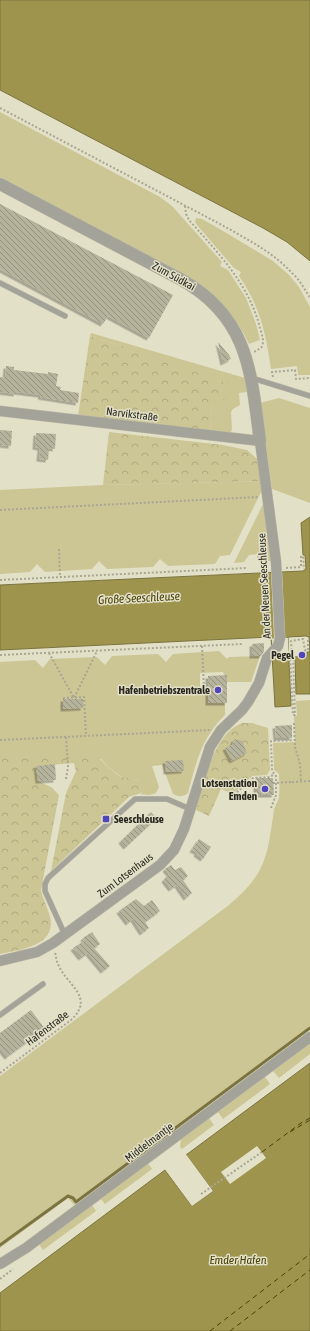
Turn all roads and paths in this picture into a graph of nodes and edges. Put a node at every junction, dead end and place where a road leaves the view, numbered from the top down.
1 (0, 108) edge
2 (0, 184) edge
3 (185, 206) junction
4 (0, 283) edge
5 (310, 298) edge
6 (65, 316) dead end
7 (245, 354) junction
8 (275, 372) dead end
9 (251, 378) junction
10 (310, 378) edge
11 (310, 396) edge
12 (0, 411) edge
13 (260, 441) junction
14 (262, 497) dead end
15 (0, 510) edge
16 (59, 549) dead end
17 (247, 568) dead end
18 (293, 568) dead end
19 (304, 569) dead end
20 (60, 577) junction
21 (0, 580) edge
22 (308, 638) dead end
23 (243, 644) dead end
24 (202, 646) junction
25 (97, 651) junction
26 (290, 652) junction
27 (49, 653) junction
28 (0, 656) edge
29 (204, 688) dead end
30 (63, 698) dead end
31 (74, 698) junction
32 (235, 717) joint
33 (294, 723) dead end
34 (221, 730) junction
35 (66, 736) junction
36 (86, 736) junction
37 (0, 740) edge
38 (295, 740) junction
39 (274, 774) junction
40 (66, 779) dead end
41 (310, 781) edge
42 (301, 782) junction
43 (273, 783) dead end
44 (234, 795) dead end
45 (271, 808) dead end
46 (190, 809) junction
47 (65, 935) junction
48 (53, 943) junction
49 (0, 961) edge
50 (43, 984) dead end
51 (0, 1015) edge
52 (310, 1037) edge
53 (0, 1073) edge
54 (262, 1152) dead end
55 (201, 1194) dead end
56 (0, 1264) edge

1 - 3 path
2 - 7 street, Zum Südkai
3 - 5 path
3 - 7 path
4 - 6 lane
7 - 9 street, Zum Südkai
8 - 10 path
9 - 11 lane
9 - 13 street, Zum Südkai
12 - 13 street, Narvikstraße
13 - 32 street, An der Neuen Seeschleuse
14 - 15 path
16 - 20 path
17 - 20 path
18 - 19 path
20 - 21 path
22 - 26 path
23 - 24 path
24 - 25 path
24 - 29 path
25 - 27 path
25 - 31 path
26 - 26 path
27 - 28 path
27 - 31 path
30 - 31 path
31 - 36 path
32 - 34 street, Zum Lotsenhaus
33 - 38 path
34 - 36 path
34 - 46 street, Zum Lotsenhaus
35 - 36 path
35 - 37 path
35 - 40 path
38 - 39 path
38 - 42 path
39 - 44 path
39 - 45 path
41 - 42 path
42 - 43 path, bridge
46 - 47 street, Zum Lotsenhaus
46 - 47 lane
47 - 48 street, Zum Lotsenhaus
48 - 49 street, Zum Lotsenhaus
48 - 53 path, Hafenstraße
50 - 51 lane
52 - 56 street, Middelmantje
54 - 55 path

